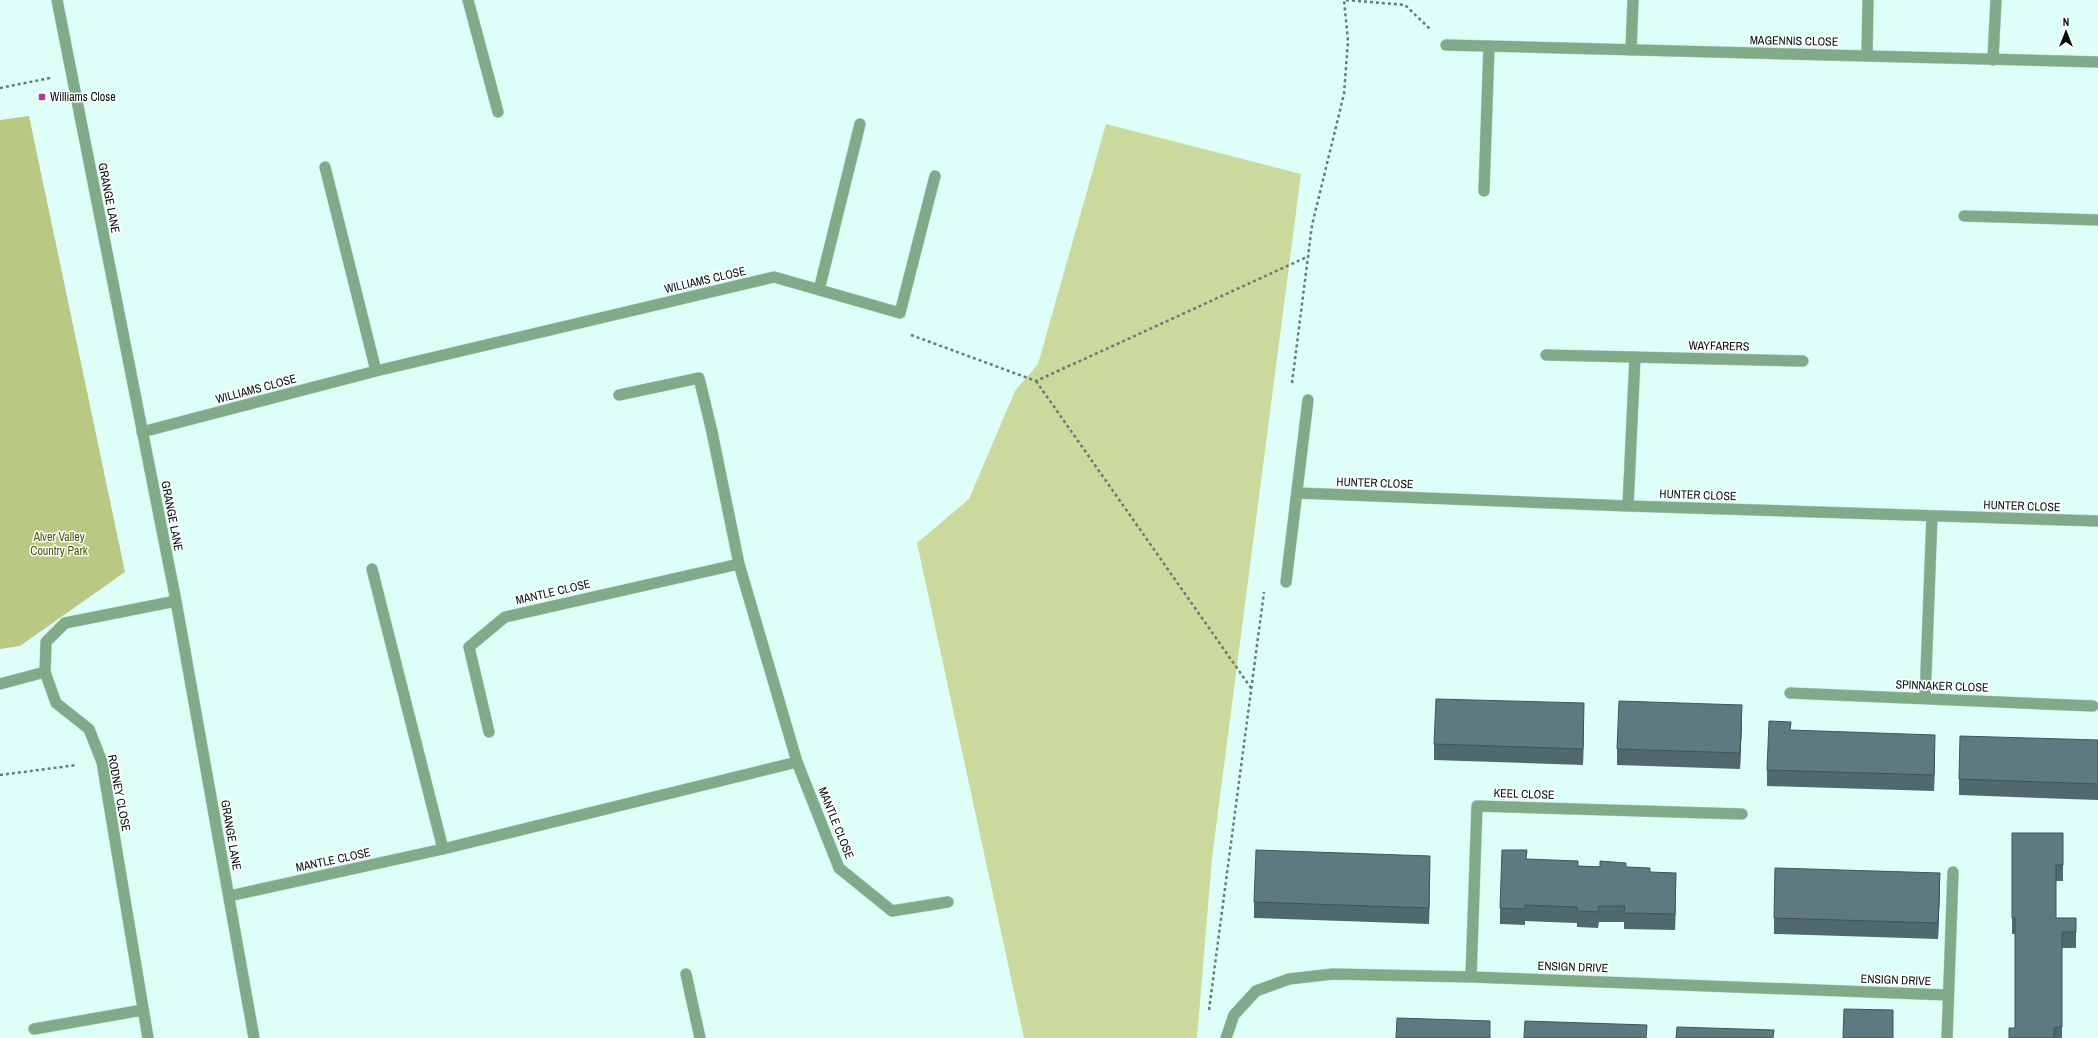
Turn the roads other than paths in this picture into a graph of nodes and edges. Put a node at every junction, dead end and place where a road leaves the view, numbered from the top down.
1 (57, 0) edge
2 (468, 0) edge
3 (1632, 0) edge
4 (1868, 0) edge
5 (1996, 0) edge
6 (1446, 45) road end
7 (1489, 46) junction
8 (1631, 50) junction
9 (1867, 56) junction
10 (1994, 60) junction
11 (2098, 62) edge
12 (498, 112) dead end
13 (860, 124) dead end
14 (325, 167) dead end
15 (935, 176) dead end
16 (1484, 191) dead end
17 (1964, 216) dead end
18 (2098, 220) edge
19 (820, 290) junction
20 (1546, 355) dead end
21 (1636, 357) junction
22 (1802, 361) dead end
23 (376, 370) junction
24 (619, 395) dead end
25 (1308, 400) dead end
26 (142, 432) junction
27 (1298, 493) junction
28 (1628, 506) junction
29 (1932, 516) junction
30 (2098, 521) edge
31 (739, 564) junction
32 (372, 569) dead end
33 (1286, 582) dead end
34 (176, 601) junction
35 (45, 672) junction
36 (0, 684) edge
37 (1790, 693) dead end
38 (1925, 699) junction
39 (2093, 706) dead end
40 (489, 732) dead end
41 (798, 762) junction
42 (1742, 814) dead end
43 (443, 850) junction
44 (1953, 872) dead end
45 (229, 896) junction
46 (948, 902) dead end
47 (686, 974) dead end
48 (1471, 976) junction
49 (1947, 995) junction
50 (143, 1010) junction
51 (34, 1029) dead end
52 (148, 1038) edge
53 (254, 1038) edge
54 (700, 1038) edge
55 (1226, 1038) edge
56 (1947, 1038) edge

1 - 26 street, GRANGE LANE
2 - 12 street
3 - 8 street
4 - 9 street
5 - 10 street
6 - 7 street, MAGENNIS CLOSE
7 - 8 street, MAGENNIS CLOSE
7 - 16 street
8 - 9 street, MAGENNIS CLOSE
9 - 10 street, MAGENNIS CLOSE
10 - 11 street, MAGENNIS CLOSE
13 - 19 street
14 - 23 street
15 - 19 street, WILLIAMS CLOSE
17 - 18 street
19 - 23 street, WILLIAMS CLOSE
20 - 21 street, WAYFARERS
21 - 22 street, WAYFARERS
21 - 28 street
23 - 26 street, WILLIAMS CLOSE
24 - 31 street, MANTLE CLOSE
25 - 27 street
26 - 34 street, GRANGE LANE
27 - 28 street, HUNTER CLOSE
27 - 33 street
28 - 29 street, HUNTER CLOSE
29 - 30 street, HUNTER CLOSE
29 - 38 street
31 - 40 street, MANTLE CLOSE
31 - 41 street, MANTLE CLOSE
32 - 43 street
34 - 35 street, RODNEY CLOSE
34 - 45 street, GRANGE LANE
35 - 36 street
35 - 50 street, RODNEY CLOSE
37 - 38 street, SPINNAKER CLOSE
38 - 39 street, SPINNAKER CLOSE
41 - 43 street, MANTLE CLOSE
41 - 46 street, MANTLE CLOSE
42 - 48 street, KEEL CLOSE
43 - 45 street, MANTLE CLOSE
44 - 49 street, ENSIGN DRIVE
45 - 53 street, GRANGE LANE
47 - 54 street
48 - 49 street, ENSIGN DRIVE
48 - 55 street, ENSIGN DRIVE
49 - 56 street, ENSIGN DRIVE
50 - 51 street
50 - 52 street, RODNEY CLOSE

